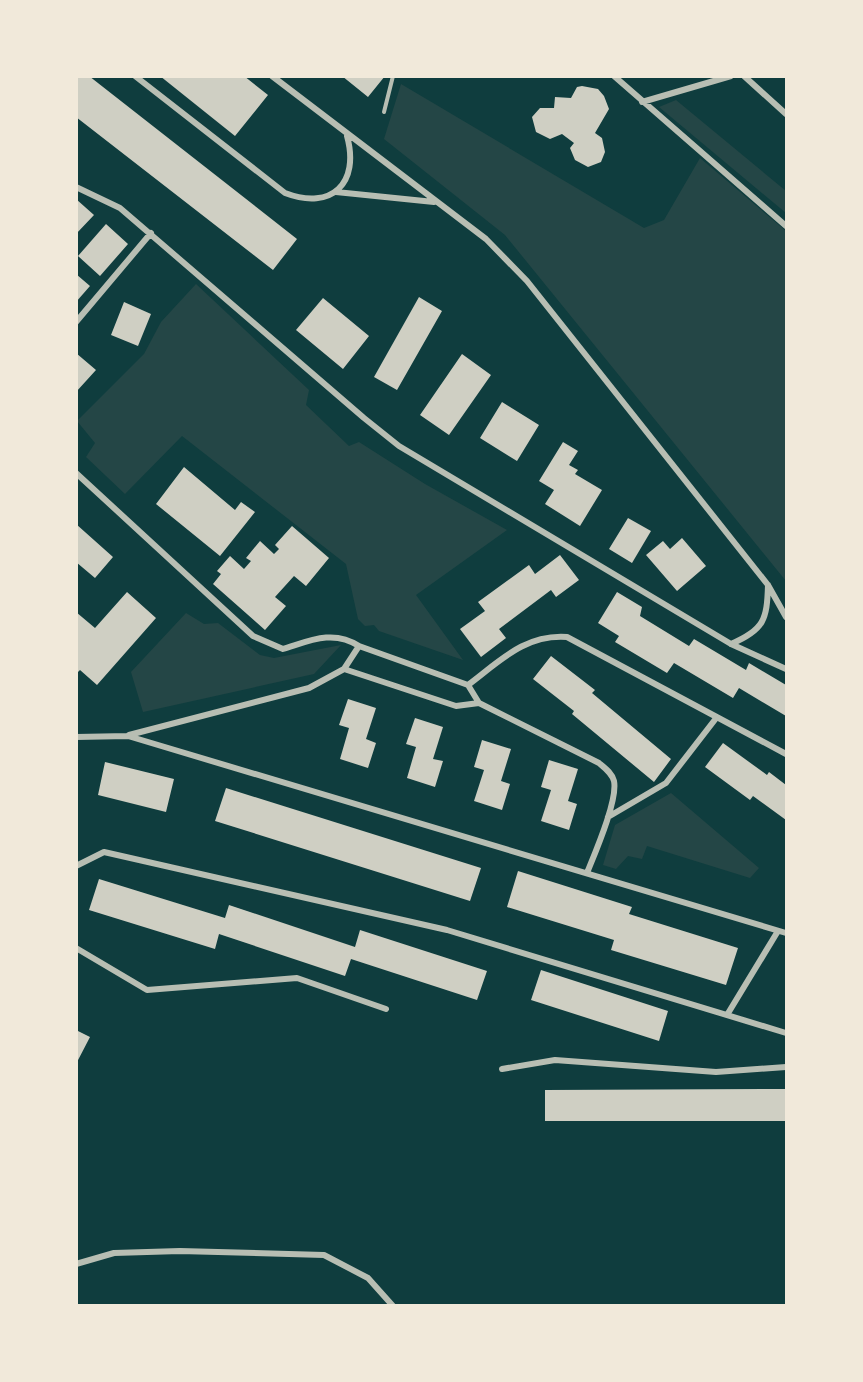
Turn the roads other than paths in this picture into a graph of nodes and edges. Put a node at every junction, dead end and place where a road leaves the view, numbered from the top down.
1 (135, 76) edge
2 (272, 76) edge
3 (393, 76) edge
4 (614, 76) edge
5 (731, 76) edge
6 (744, 76) edge
7 (642, 102) junction
8 (384, 112) dead end
9 (786, 114) edge
10 (347, 135) junction
11 (76, 188) edge
12 (336, 192) junction
13 (434, 202) junction
14 (786, 226) edge
15 (151, 233) junction
16 (76, 322) edge
17 (76, 473) edge
18 (768, 585) junction
19 (786, 617) edge
20 (732, 644) junction
21 (359, 646) junction
22 (344, 669) junction
23 (786, 669) edge
24 (468, 685) junction
25 (479, 703) junction
26 (717, 717) junction
27 (128, 736) junction
28 (76, 737) edge
29 (786, 754) edge
30 (608, 817) junction
31 (76, 866) edge
32 (587, 873) junction
33 (778, 931) junction
34 (786, 933) edge
35 (76, 948) edge
36 (386, 1009) dead end
37 (727, 1015) junction
38 (786, 1033) edge
39 (786, 1067) edge
40 (502, 1069) dead end
41 (76, 1264) edge
42 (393, 1305) edge

1 - 12 street
2 - 10 street
3 - 8 lane
4 - 7 street
5 - 7 street
6 - 9 street
7 - 14 street
10 - 12 street
10 - 13 street
11 - 15 street
12 - 13 street
13 - 18 street
15 - 16 street
15 - 20 street
17 - 21 street
18 - 19 street
18 - 20 street
20 - 23 street
21 - 22 street
21 - 24 street
22 - 25 street
22 - 27 street
24 - 25 street
24 - 26 street
25 - 30 street
26 - 29 street
26 - 30 street
27 - 28 street
27 - 32 street
30 - 32 street
31 - 37 street
32 - 33 street
33 - 34 street
33 - 37 street
35 - 36 street
37 - 38 street
39 - 40 street
41 - 42 street

